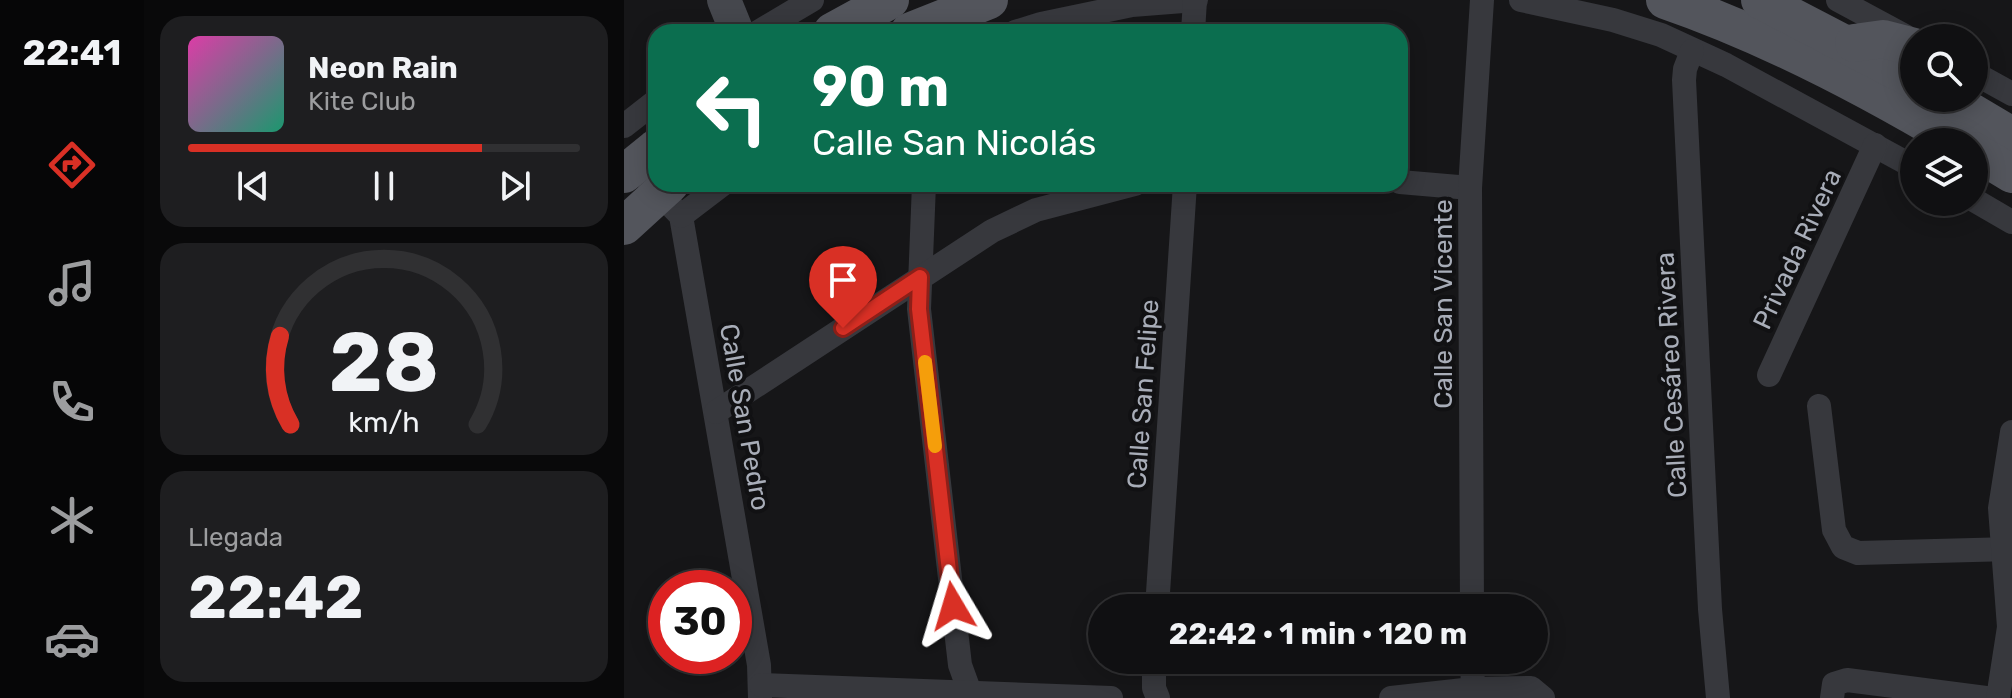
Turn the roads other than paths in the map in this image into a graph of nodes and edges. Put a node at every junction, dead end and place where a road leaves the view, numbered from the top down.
1 (724, 0) edge
2 (812, 0) edge
3 (890, 0) edge
4 (989, 0) edge
5 (1195, 0) edge
6 (1482, 0) edge
7 (1521, 0) edge
8 (1665, 0) edge
9 (1760, 0) edge
10 (1838, 0) edge
11 (734, 24) edge
12 (772, 24) edge
13 (846, 24) edge
14 (929, 24) edge
15 (1043, 24) edge
16 (1194, 24) edge
17 (1900, 36) edge
18 (1900, 42) edge
19 (1848, 43) junction
20 (1692, 51) junction
21 (1900, 72) edge
22 (1988, 81) edge
23 (2012, 94) edge
24 (648, 107) edge
25 (1972, 112) edge
26 (624, 126) edge
27 (1932, 128) edge
28 (2012, 136) edge
29 (1875, 145) junction
30 (1900, 159) edge
31 (1988, 159) edge
32 (2012, 174) edge
33 (1408, 183) edge
34 (1470, 188) junction
35 (693, 192) edge
36 (924, 192) edge
37 (1105, 192) edge
38 (1184, 192) edge
39 (670, 198) edge
40 (1988, 208) edge
41 (2012, 222) edge
42 (624, 226) edge
43 (920, 277) junction
44 (1769, 375) dead end
45 (1819, 406) dead end
46 (716, 412) junction
47 (2012, 432) edge
48 (2008, 549) edge
49 (1158, 594) edge
50 (1472, 594) edge
51 (2010, 628) edge
52 (1154, 674) edge
53 (1472, 674) edge
54 (1473, 689) junction
55 (761, 691) edge
56 (971, 695) edge
57 (1111, 698) edge
58 (1158, 698) edge
59 (1391, 698) edge
60 (1543, 698) edge
61 (1718, 698) edge
62 (1832, 698) edge
63 (1986, 698) edge
64 (1998, 698) edge

1 - 11 street
2 - 12 street
3 - 13 main road
4 - 14 main road
5 - 15 street
5 - 16 street
6 - 34 street, Calle San Vicente
7 - 20 street
8 - 27 main road
9 - 19 main road
10 - 17 street
18 - 19 main road
19 - 21 main road
20 - 29 street
20 - 61 street, Calle Cesáreo Rivera
22 - 23 street
24 - 26 street
25 - 28 main road
29 - 30 street
29 - 44 street, Privada Rivera
31 - 32 main road
33 - 34 street
34 - 50 street, Calle San Vicente
35 - 39 street
36 - 43 street
37 - 43 street
38 - 49 street, Calle San Felipe
39 - 42 main road
39 - 46 street, Calle San Pedro
40 - 41 street
43 - 46 street
43 - 56 street
45 - 48 street
46 - 55 street, Calle San Pedro
47 - 48 street
48 - 51 street
51 - 64 street
52 - 58 street
53 - 54 street
54 - 59 street
54 - 60 street
55 - 56 street
56 - 57 street
62 - 63 street

